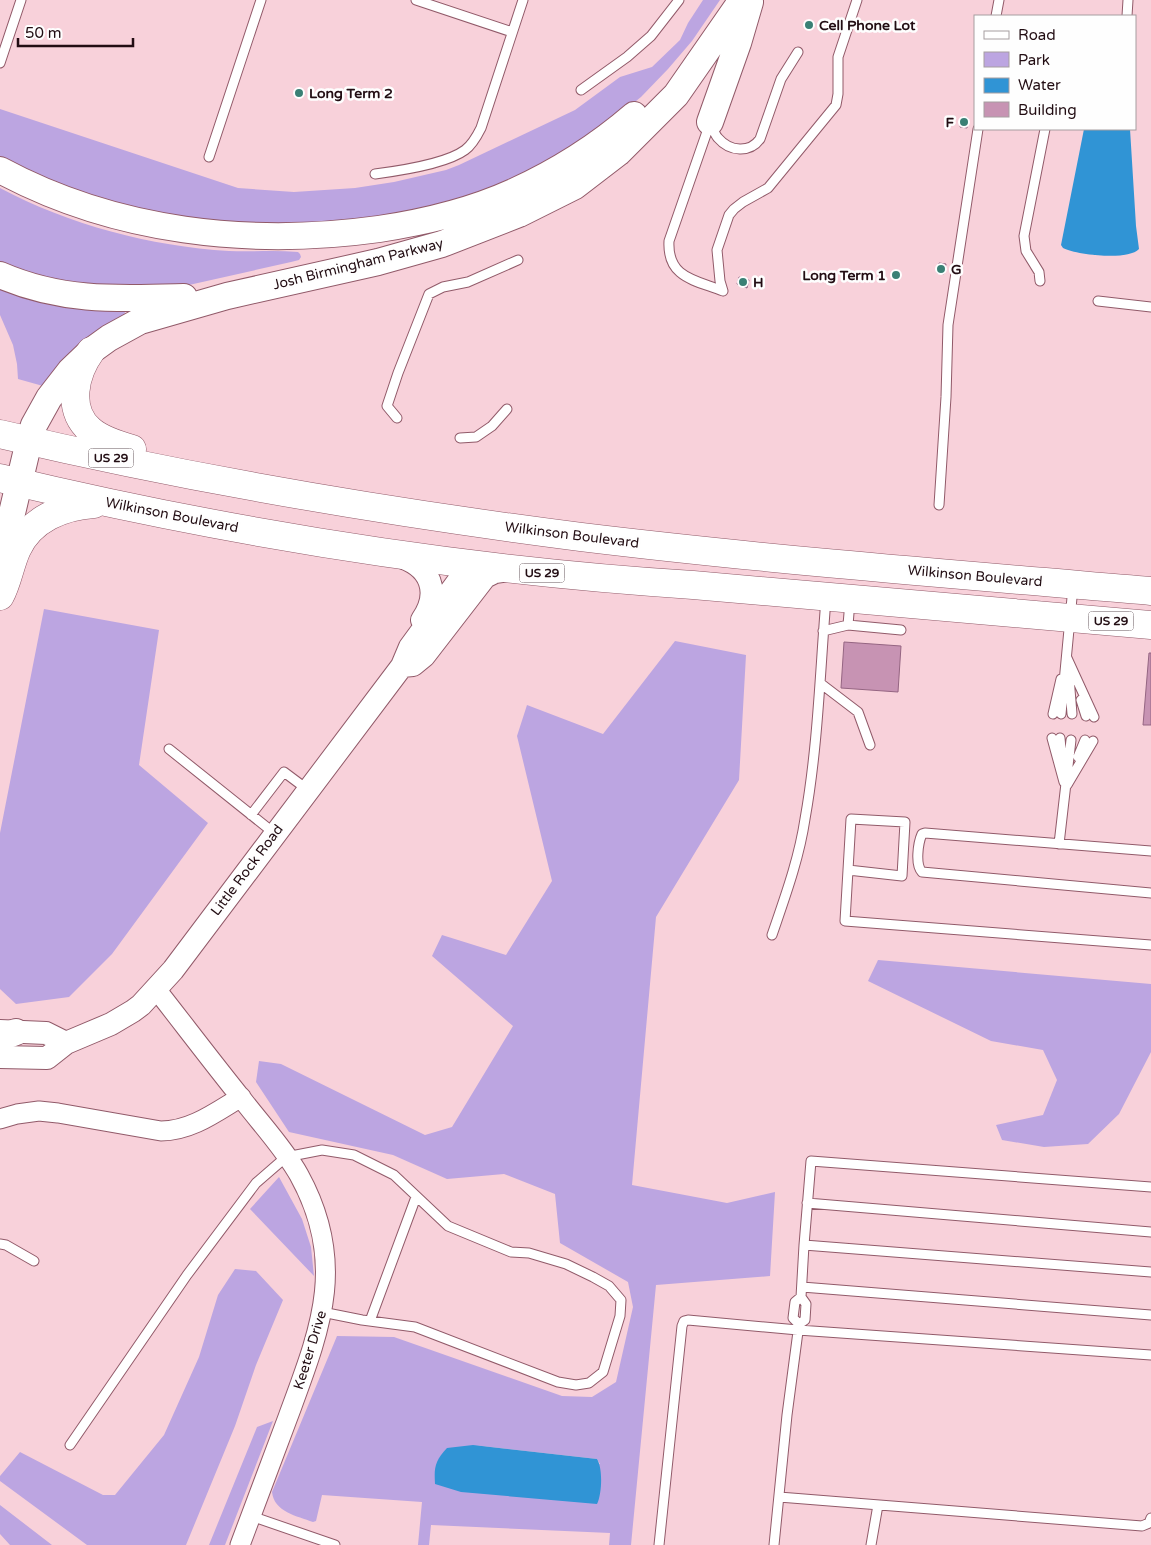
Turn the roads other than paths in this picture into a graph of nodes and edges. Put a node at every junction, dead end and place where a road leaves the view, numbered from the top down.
1 (21, 0) edge
2 (261, 0) edge
3 (416, 0) edge
4 (523, 0) edge
5 (679, 0) edge
6 (742, 0) edge
7 (751, 0) edge
8 (857, 0) edge
9 (998, 0) edge
10 (1128, 0) edge
11 (996, 15) edge
12 (1127, 15) edge
13 (512, 32) junction
14 (798, 52) dead end
15 (0, 63) edge
16 (696, 64) junction
17 (581, 90) dead end
18 (710, 122) junction
19 (978, 130) edge
20 (1046, 130) edge
21 (209, 157) dead end
22 (0, 170) edge
23 (375, 174) dead end
24 (518, 260) dead end
25 (0, 275) edge
26 (1040, 281) dead end
27 (227, 296) junction
28 (1098, 301) dead end
29 (1151, 306) edge
30 (91, 351) junction
31 (507, 409) dead end
32 (397, 418) dead end
33 (0, 434) edge
34 (460, 438) dead end
35 (29, 440) junction
36 (192, 475) junction
37 (10, 480) edge
38 (117, 505) junction
39 (939, 505) dead end
40 (395, 555) junction
41 (0, 564) edge
42 (470, 565) junction
43 (882, 567) junction
44 (510, 570) junction
45 (1073, 584) junction
46 (1151, 591) edge
47 (0, 596) edge
48 (838, 597) junction
49 (1070, 618) junction
50 (848, 625) junction
51 (1151, 625) edge
52 (901, 630) dead end
53 (823, 631) junction
54 (412, 646) junction
55 (1067, 657) junction
56 (402, 666) junction
57 (820, 683) junction
58 (1057, 714) dead end
59 (1072, 714) dead end
60 (1090, 717) dead end
61 (1056, 738) dead end
62 (1071, 740) dead end
63 (1089, 740) dead end
64 (870, 745) dead end
65 (169, 749) dead end
66 (1066, 787) junction
67 (308, 790) junction
68 (251, 815) junction
69 (274, 834) junction
70 (1059, 844) junction
71 (1151, 851) edge
72 (848, 870) junction
73 (1151, 893) edge
74 (772, 936) dead end
75 (1151, 945) edge
76 (156, 989) junction
77 (5, 1034) edge
78 (66, 1043) junction
79 (0, 1057) edge
80 (26, 1057) junction
81 (0, 1064) edge
82 (240, 1097) junction
83 (0, 1119) edge
84 (286, 1157) junction
85 (1151, 1186) edge
86 (416, 1196) junction
87 (808, 1203) junction
88 (1151, 1232) edge
89 (0, 1244) edge
90 (804, 1245) junction
91 (34, 1260) dead end
92 (1151, 1272) edge
93 (802, 1287) junction
94 (322, 1312) junction
95 (1151, 1315) edge
96 (370, 1321) junction
97 (798, 1327) junction
98 (1151, 1355) edge
99 (70, 1445) dead end
100 (779, 1497) junction
101 (878, 1505) junction
102 (251, 1516) junction
103 (1151, 1518) edge
104 (240, 1545) edge
105 (335, 1545) edge
106 (659, 1545) edge
107 (774, 1545) edge
108 (870, 1545) edge

1 - 15 lane
2 - 21 lane
3 - 13 lane
4 - 13 lane
5 - 17 lane
6 - 16 main road, Josh Birmingham Parkway
7 - 18 main road
8 - 18 lane
9 - 11 lane
10 - 12 lane
13 - 23 lane
14 - 18 lane
16 - 22 main road, Josh Birmingham Parkway
16 - 27 main road, Josh Birmingham Parkway
19 - 39 lane
20 - 26 lane
24 - 32 lane
25 - 27 main road
27 - 30 main road
28 - 29 lane
30 - 35 main road
30 - 36 main road
31 - 34 lane
33 - 35 main road, Wilkinson Boulevard / US 29
35 - 36 main road, Wilkinson Boulevard / US 29
35 - 37 main road
36 - 43 main road, Wilkinson Boulevard / US 29
37 - 38 main road, Wilkinson Boulevard / US 29
37 - 41 main road
38 - 40 main road, Wilkinson Boulevard / US 29
38 - 47 main road
40 - 42 main road, Wilkinson Boulevard / US 29
40 - 54 street
42 - 43 main road
42 - 44 main road, Wilkinson Boulevard / US 29
42 - 54 street, Little Rock Road
43 - 45 main road, Wilkinson Boulevard / US 29
44 - 48 main road, Wilkinson Boulevard / US 29
44 - 56 street, Little Rock Road
45 - 46 main road, Wilkinson Boulevard / US 29
45 - 49 lane
48 - 49 main road, Wilkinson Boulevard / US 29
48 - 50 lane
48 - 53 lane
49 - 51 main road, Wilkinson Boulevard / US 29
49 - 55 lane
50 - 52 lane
50 - 53 lane
53 - 57 lane
54 - 56 street, Little Rock Road
55 - 58 lane
55 - 59 lane
55 - 60 lane
56 - 67 street, Little Rock Road
57 - 64 lane
57 - 74 lane
61 - 66 lane
62 - 66 lane
63 - 66 lane
65 - 68 lane
66 - 70 lane
67 - 68 lane
67 - 69 street, Little Rock Road
68 - 69 lane
69 - 76 street, Little Rock Road
70 - 71 lane
70 - 73 lane
72 - 72 lane
72 - 75 lane
76 - 78 street, Little Rock Road
76 - 82 street, Keeter Drive
77 - 78 street
78 - 80 street, Little Rock Road
79 - 80 street, Little Rock Road
80 - 81 street
82 - 83 street
82 - 84 street, Keeter Drive
84 - 86 lane
84 - 94 street, Keeter Drive
84 - 99 lane
85 - 87 lane
86 - 96 lane
86 - 96 lane
87 - 88 lane
87 - 90 lane
89 - 91 lane
90 - 92 lane
90 - 93 lane
93 - 95 lane
93 - 97 lane
94 - 96 lane
94 - 102 street, Keeter Drive
97 - 98 lane
97 - 100 lane
97 - 106 lane
100 - 101 lane
100 - 107 lane
101 - 103 lane
101 - 108 lane
102 - 104 street, Keeter Drive
102 - 105 lane

